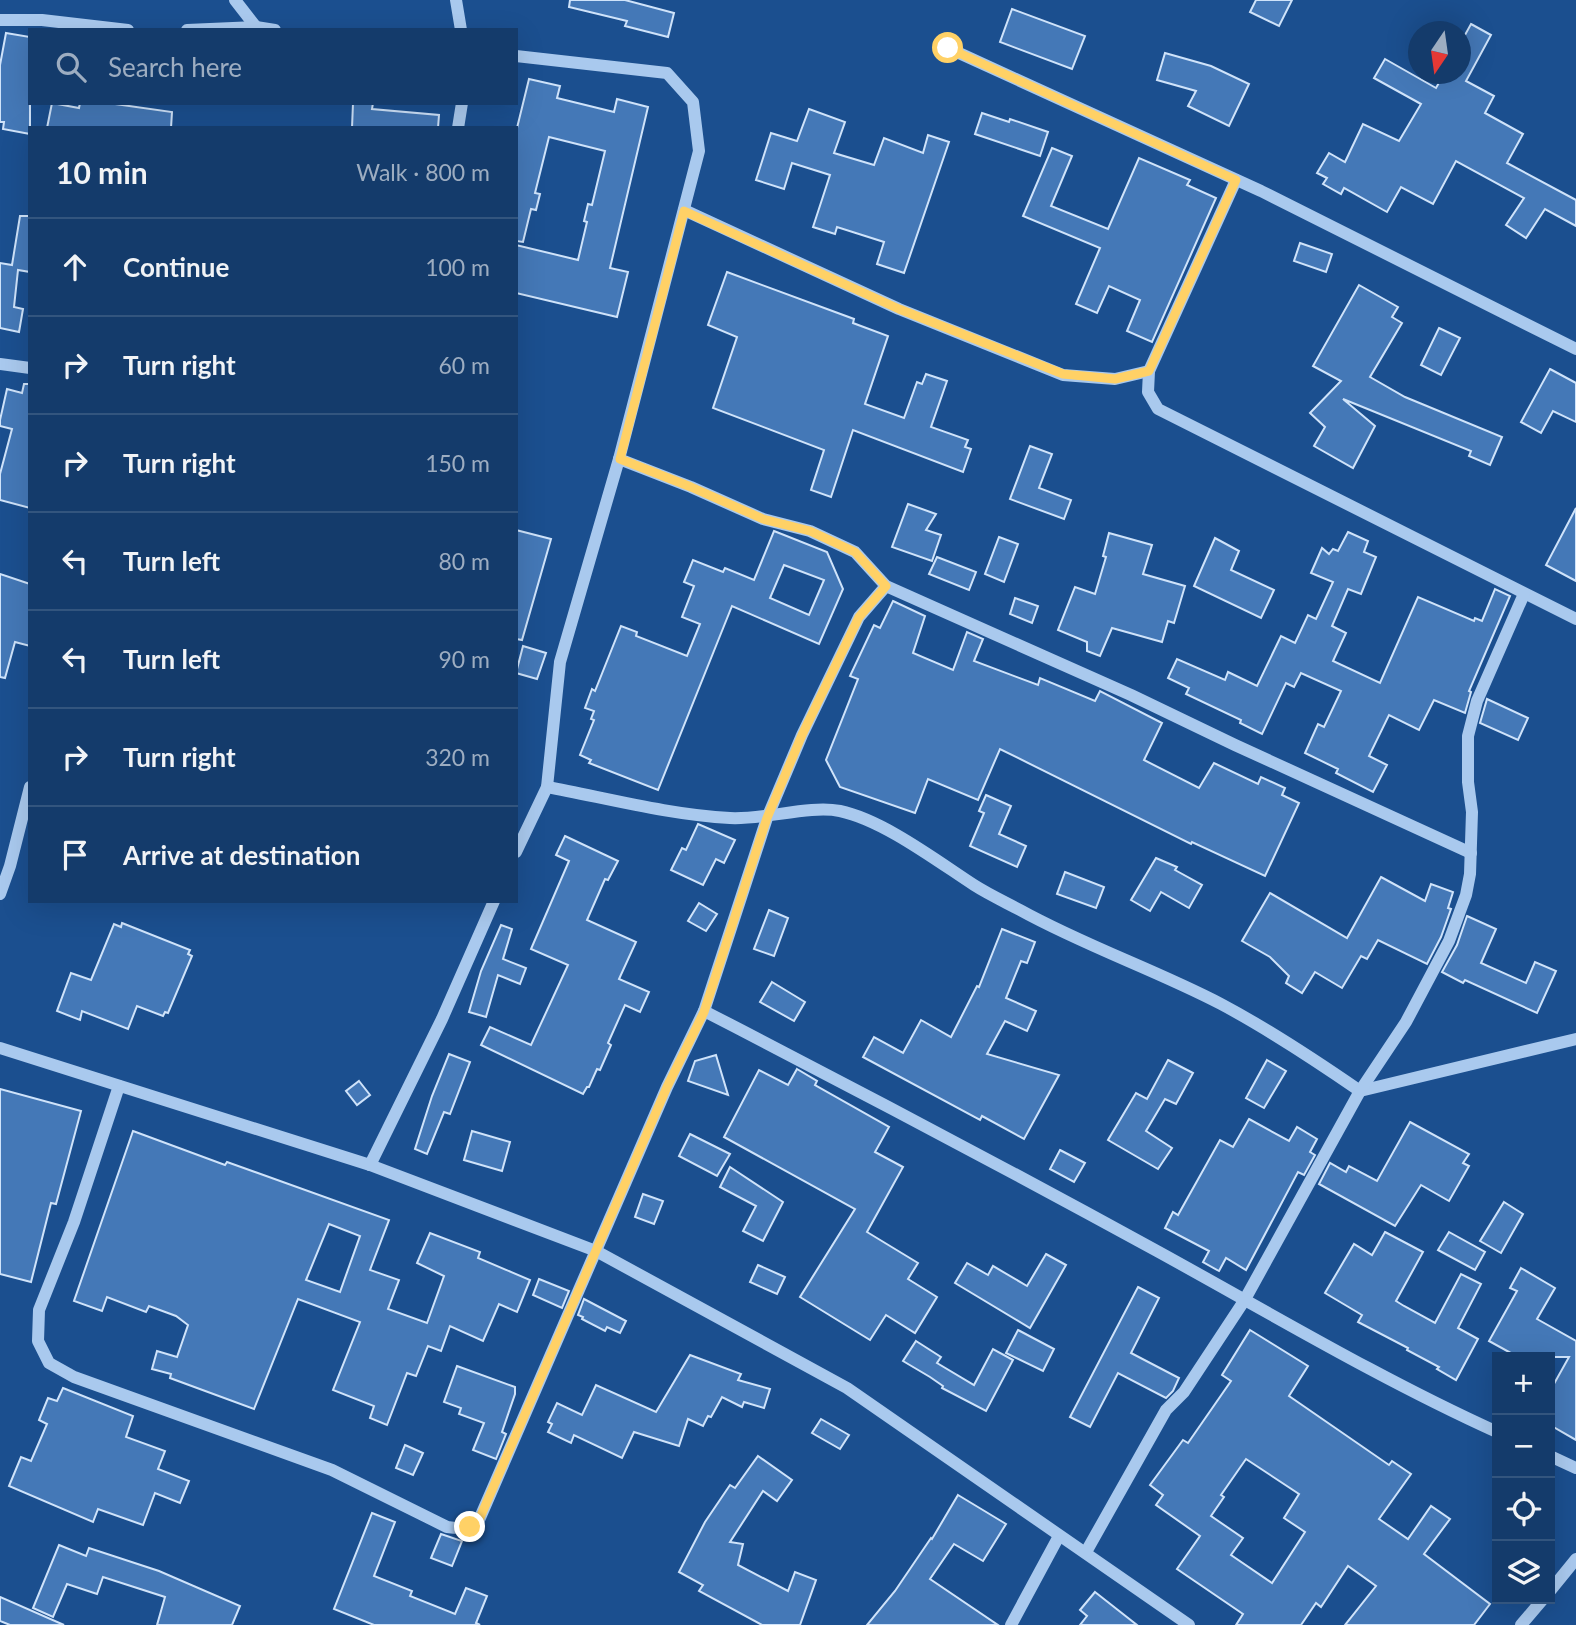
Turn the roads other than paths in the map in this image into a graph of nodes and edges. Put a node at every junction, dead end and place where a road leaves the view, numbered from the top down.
1 (235, 0) edge
2 (456, 0) edge
3 (0, 20) edge
4 (257, 27) junction
5 (111, 28) edge
6 (234, 28) edge
7 (263, 28) edge
8 (461, 28) edge
9 (948, 48) dead end
10 (518, 55) edge
11 (462, 105) edge
12 (458, 126) edge
13 (1236, 180) junction
14 (684, 211) junction
15 (1576, 349) edge
16 (0, 364) edge
17 (28, 368) edge
18 (1149, 371) junction
19 (620, 459) junction
20 (886, 586) junction
21 (1524, 594) junction
22 (1576, 620) edge
23 (547, 787) junction
24 (28, 795) edge
25 (767, 818) junction
26 (521, 828) edge
27 (1471, 853) junction
28 (0, 894) edge
29 (493, 903) edge
30 (704, 1012) junction
31 (1576, 1040) edge
32 (0, 1048) edge
33 (119, 1086) junction
34 (1360, 1091) junction
35 (370, 1165) junction
36 (596, 1251) junction
37 (1244, 1301) junction
38 (1492, 1430) edge
39 (1555, 1458) edge
40 (1576, 1468) edge
41 (1059, 1536) junction
42 (1086, 1552) junction
43 (1576, 1559) edge
44 (1555, 1585) edge
45 (1539, 1604) edge
46 (1012, 1625) edge
47 (1189, 1625) edge
48 (1521, 1625) edge

1 - 4 street
2 - 8 street
3 - 5 street
4 - 6 street
4 - 7 street
9 - 13 street
10 - 14 street
11 - 12 street
13 - 15 street
13 - 18 street
14 - 18 street
14 - 19 street
16 - 17 street
18 - 21 street
19 - 20 street
19 - 23 street
20 - 25 street
20 - 27 street
21 - 22 street
21 - 27 street
23 - 25 street
23 - 26 street
24 - 28 street
25 - 30 street
25 - 34 street
27 - 34 street
29 - 35 street
30 - 36 street
30 - 37 street
31 - 34 street
32 - 33 street
33 - 35 street
33 - 36 street
34 - 37 street
35 - 36 street
36 - 41 street
37 - 38 street
37 - 42 street
39 - 40 street
41 - 42 street
41 - 46 street
42 - 47 street
43 - 44 street
45 - 48 street

